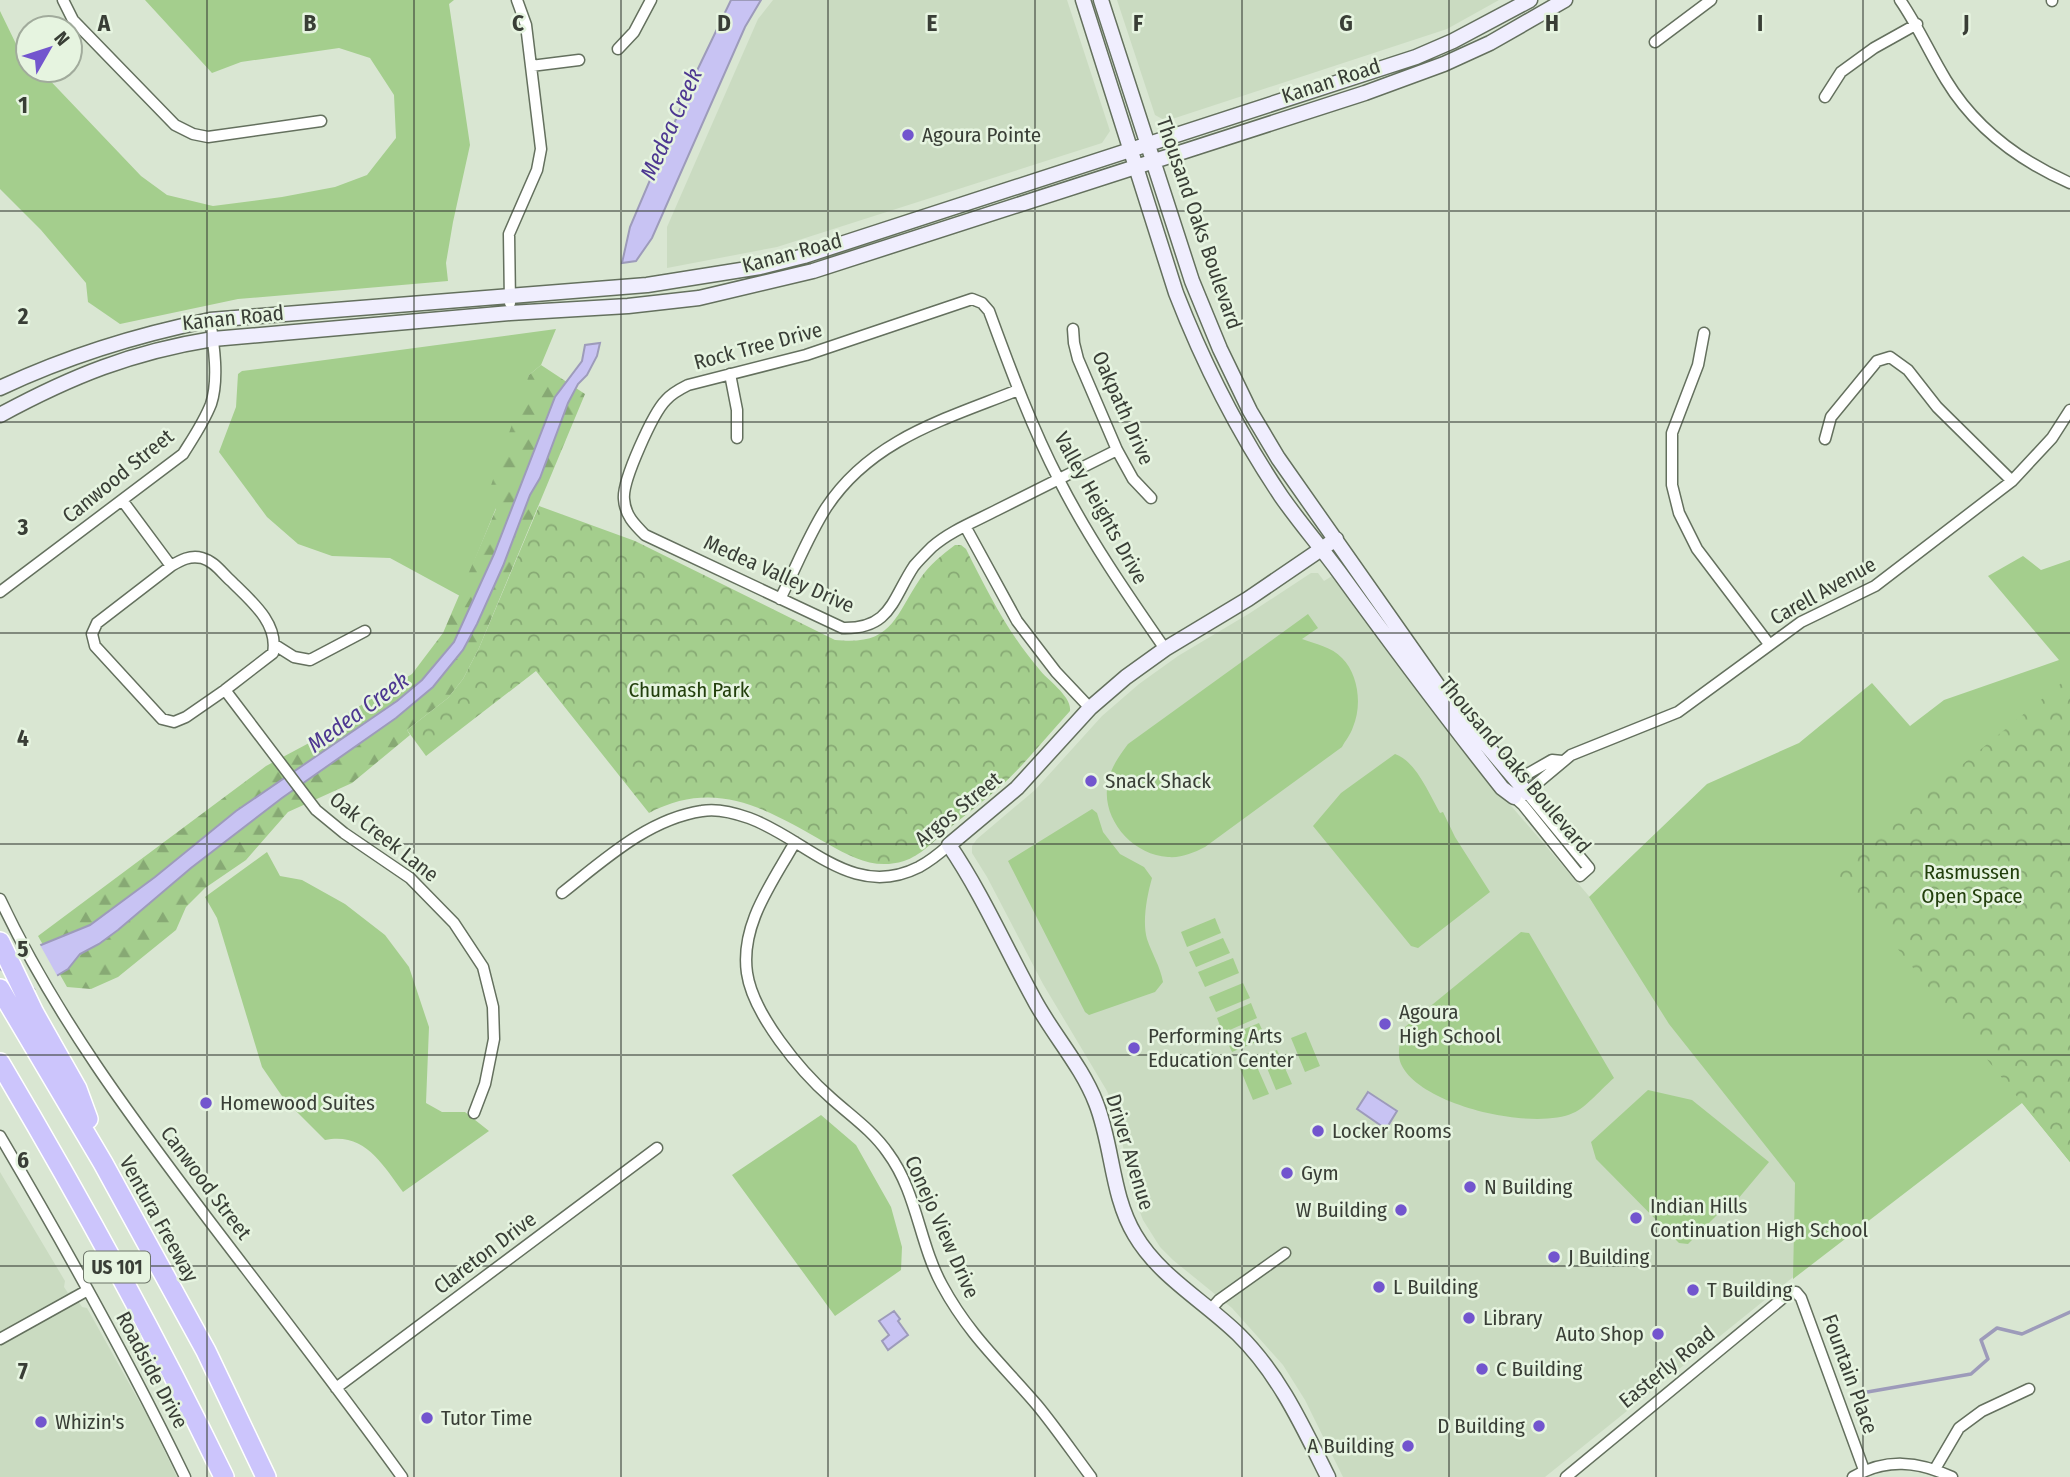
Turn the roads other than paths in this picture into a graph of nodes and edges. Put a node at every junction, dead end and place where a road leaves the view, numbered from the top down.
1 (63, 0) edge
2 (517, 0) edge
3 (651, 0) edge
4 (1083, 0) edge
5 (1101, 0) edge
6 (1530, 0) edge
7 (1565, 0) edge
8 (1711, 0) edge
9 (1900, 0) edge
10 (1917, 24) junction
11 (1655, 42) dead end
12 (618, 49) dead end
13 (579, 60) dead end
14 (531, 66) junction
15 (1825, 97) dead end
16 (321, 121) dead end
17 (1148, 144) junction
18 (1130, 150) junction
19 (1153, 160) junction
20 (1135, 166) junction
21 (2070, 183) edge
22 (510, 297) junction
23 (982, 303) joint
24 (510, 313) junction
25 (210, 320) junction
26 (1073, 329) dead end
27 (1704, 333) dead end
28 (213, 339) junction
29 (730, 374) junction
30 (0, 388) edge
31 (1018, 390) junction
32 (2070, 410) edge
33 (0, 415) edge
34 (737, 438) dead end
35 (1825, 439) dead end
36 (1117, 450) junction
37 (1058, 480) junction
38 (2012, 481) junction
39 (1151, 498) dead end
40 (122, 500) junction
41 (627, 514) joint
42 (965, 526) junction
43 (1336, 539) junction
44 (1322, 549) junction
45 (171, 566) junction
46 (0, 592) edge
47 (780, 599) junction
48 (365, 631) dead end
49 (1769, 644) junction
50 (275, 645) junction
51 (1164, 649) junction
52 (225, 690) junction
53 (1090, 708) junction
54 (1562, 761) junction
55 (1510, 772) junction
56 (1520, 795) junction
57 (795, 842) junction
58 (949, 845) junction
59 (562, 893) dead end
60 (0, 899) edge
61 (9, 946) edge
62 (0, 989) edge
63 (27, 1017) junction
64 (0, 1063) edge
65 (474, 1113) dead end
66 (0, 1136) edge
67 (657, 1148) dead end
68 (1285, 1252) dead end
69 (88, 1290) junction
70 (1796, 1292) joint
71 (1211, 1309) junction
72 (0, 1339) edge
73 (336, 1388) junction
74 (2029, 1389) dead end
75 (1935, 1469) junction
76 (1864, 1471) junction
77 (186, 1477) edge
78 (224, 1477) edge
79 (266, 1477) edge
80 (402, 1477) edge
81 (1091, 1477) edge
82 (1328, 1477) edge
83 (1566, 1477) edge
84 (1853, 1477) edge
85 (1952, 1477) edge

1 - 16 street
2 - 14 street
3 - 12 street
4 - 18 main road, Thousand Oaks Boulevard
5 - 17 main road, Thousand Oaks Boulevard
6 - 17 main road, Kanan Road
7 - 19 main road, Kanan Road
8 - 11 street
9 - 10 street
10 - 15 street
10 - 21 street
13 - 14 street
14 - 22 street
17 - 18 main road, Kanan Road
17 - 19 main road, Thousand Oaks Boulevard
18 - 20 main road, Thousand Oaks Boulevard
18 - 22 main road, Kanan Road
19 - 20 main road, Kanan Road
19 - 43 main road, Thousand Oaks Boulevard
20 - 24 main road, Kanan Road
20 - 44 main road, Thousand Oaks Boulevard
22 - 24 street
22 - 25 main road, Kanan Road
23 - 29 street, Rock Tree Drive
23 - 31 street, Valley Heights Drive
24 - 28 main road, Kanan Road
25 - 28 street, Canwood Street
25 - 30 main road, Kanan Road
26 - 36 street, Oakpath Drive
27 - 49 street
28 - 33 main road, Kanan Road
28 - 40 street, Canwood Street
29 - 34 street
29 - 41 street, Rock Tree Drive
31 - 37 street, Valley Heights Drive
31 - 47 street
32 - 38 street, Carell Avenue
35 - 38 street
36 - 37 street, Medea Valley Drive
36 - 39 street, Oakpath Drive
37 - 42 street, Medea Valley Drive
37 - 51 street, Valley Heights Drive
38 - 49 street, Carell Avenue
40 - 45 street
40 - 46 street, Canwood Street
41 - 47 street, Medea Valley Drive
42 - 47 street, Medea Valley Drive
42 - 53 street
43 - 44 main road, Argos Street
43 - 55 main road, Thousand Oaks Boulevard
44 - 51 main road, Argos Street
44 - 56 main road, Thousand Oaks Boulevard
45 - 50 street
45 - 52 street
48 - 50 street
49 - 54 street, Carell Avenue
50 - 52 street
51 - 53 main road, Argos Street
52 - 65 street, Oak Creek Lane
53 - 58 main road, Argos Street
54 - 55 street, Carell Avenue
54 - 56 street, Carell Avenue
55 - 56 main road, Thousand Oaks Boulevard
56 - 56 street, Thousand Oaks Boulevard
57 - 58 street, Argos Street
57 - 59 street, Argos Street
57 - 81 street, Conejo View Drive
58 - 71 main road, Driver Avenue
60 - 61 street, Canwood Street
61 - 63 highway
61 - 73 street, Canwood Street
62 - 63 highway, Ventura Freeway / US 101
63 - 79 highway, Ventura Freeway / US 101
64 - 78 highway, US 101
66 - 69 street, Roadside Drive
67 - 73 street, Clareton Drive
68 - 71 street
69 - 72 street
69 - 77 street, Roadside Drive
70 - 76 street, Fountain Place
70 - 83 street, Easterly Road
71 - 82 main road, Driver Avenue
73 - 80 street, Canwood Street
74 - 75 street
75 - 76 street
75 - 85 street
76 - 84 street

